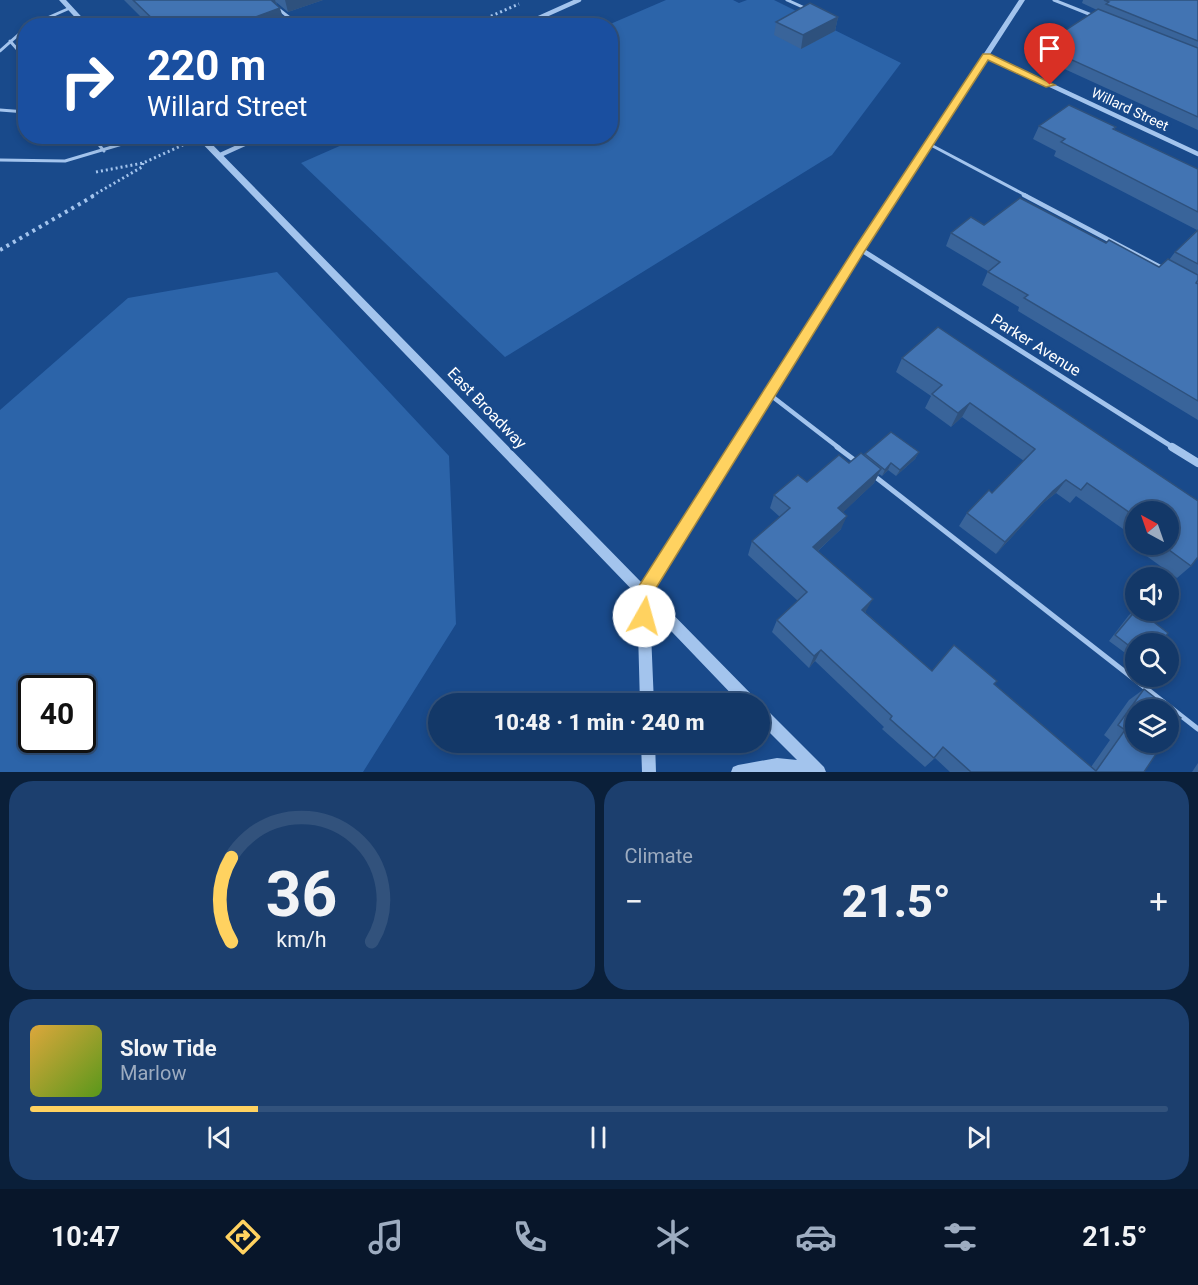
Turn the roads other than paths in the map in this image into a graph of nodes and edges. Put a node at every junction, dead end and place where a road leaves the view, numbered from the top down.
1 (62, 0) edge
2 (267, 0) edge
3 (579, 0) edge
4 (787, 0) edge
5 (1022, 0) edge
6 (1054, 0) edge
7 (69, 8) junction
8 (810, 10) edge
9 (47, 18) edge
10 (79, 18) edge
11 (290, 18) edge
12 (539, 18) edge
13 (1099, 18) edge
14 (18, 35) edge
15 (10, 42) junction
16 (18, 50) edge
17 (0, 51) edge
18 (986, 56) junction
19 (0, 110) edge
20 (18, 111) edge
21 (98, 144) edge
22 (125, 144) edge
23 (207, 144) edge
24 (244, 144) edge
25 (929, 144) junction
26 (104, 151) junction
27 (1198, 154) edge
28 (218, 156) junction
29 (0, 160) edge
30 (860, 249) junction
31 (1167, 271) edge
32 (769, 394) junction
33 (1198, 463) edge
34 (862, 466) edge
35 (872, 474) edge
36 (643, 594) junction
37 (647, 693) edge
38 (740, 693) edge
39 (770, 723) edge
40 (1198, 729) edge
41 (648, 753) edge
42 (818, 771) edge
43 (649, 772) edge
44 (738, 772) edge

1 - 7 street
2 - 11 lane
3 - 12 street
4 - 8 lane
5 - 18 street
6 - 13 lane
7 - 9 lane
7 - 10 street
14 - 15 lane
15 - 16 lane
15 - 17 lane
18 - 25 street
18 - 27 street, Willard Street
19 - 20 lane
21 - 26 lane
22 - 26 lane
23 - 28 street, East Broadway
24 - 28 street
25 - 30 street
25 - 31 lane
26 - 29 lane
28 - 36 street, East Broadway
30 - 32 street
30 - 33 street, Parker Avenue
32 - 34 lane
32 - 36 street
35 - 40 lane
36 - 37 street
36 - 38 street, East Broadway
39 - 42 street
41 - 43 street
42 - 44 street

